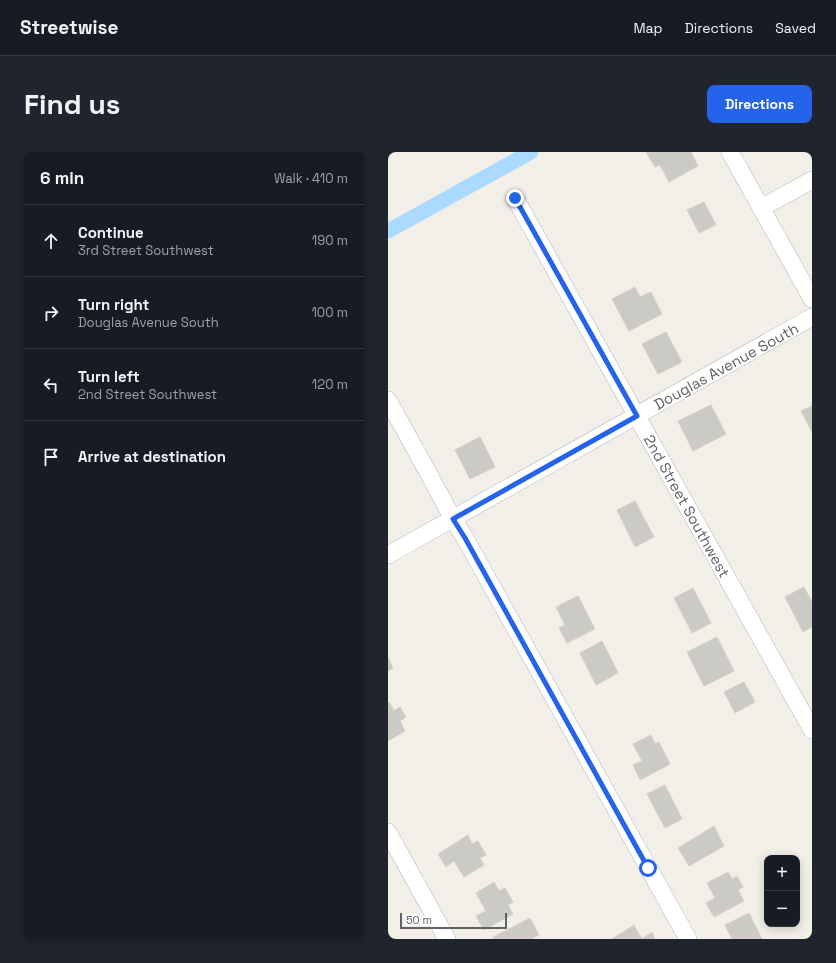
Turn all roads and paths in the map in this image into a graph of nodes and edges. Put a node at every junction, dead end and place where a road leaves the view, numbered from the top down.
1 (730, 152) edge
2 (812, 180) edge
3 (515, 198) dead end
4 (761, 208) junction
5 (812, 299) edge
6 (812, 317) edge
7 (388, 400) edge
8 (637, 416) junction
9 (453, 519) junction
10 (388, 555) edge
11 (812, 730) edge
12 (388, 832) edge
13 (447, 939) edge
14 (688, 939) edge

1 - 4 street
2 - 4 street
3 - 8 street, 2nd Street Southwest
4 - 5 street
6 - 8 street, Douglas Avenue South
7 - 9 street
8 - 9 street, Douglas Avenue South
8 - 11 street, 2nd Street Southwest
9 - 10 street, Douglas Avenue South
9 - 14 street
12 - 13 street

